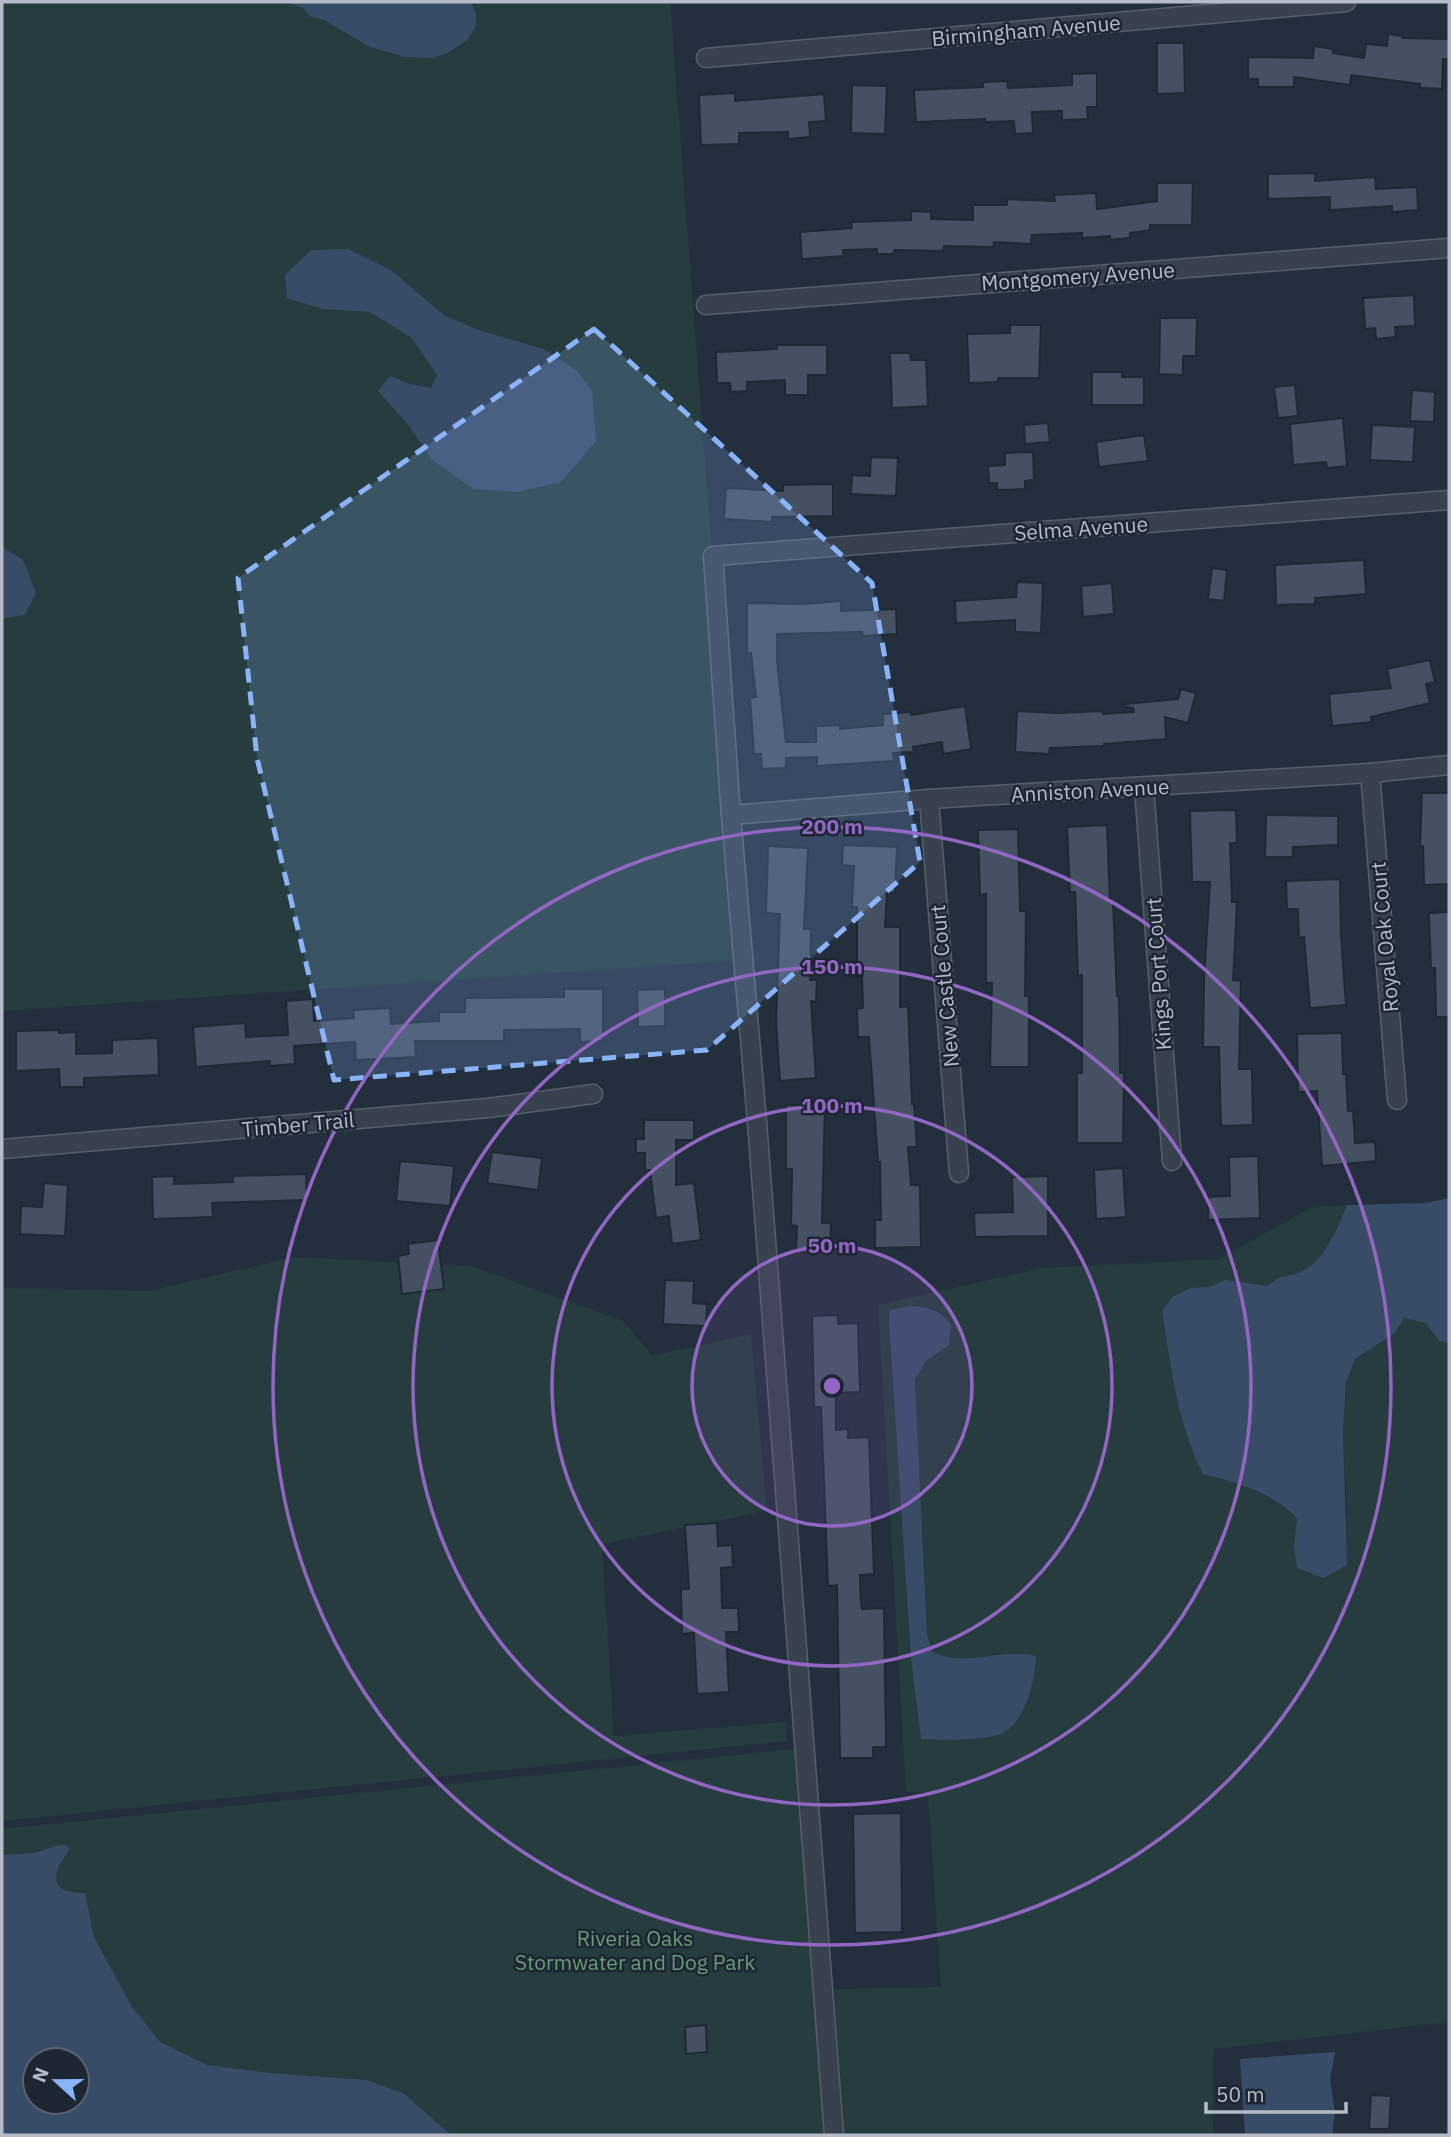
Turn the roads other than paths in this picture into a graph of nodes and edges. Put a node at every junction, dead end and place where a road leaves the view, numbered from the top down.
1 (1346, 2) edge
2 (1212, 7) edge
3 (706, 58) dead end
4 (1449, 248) edge
5 (706, 305) dead end
6 (1449, 500) edge
7 (1449, 765) edge
8 (1370, 773) junction
9 (1144, 787) junction
10 (929, 799) junction
11 (731, 816) junction
12 (593, 1094) dead end
13 (1397, 1100) dead end
14 (2, 1149) edge
15 (1172, 1161) dead end
16 (959, 1173) dead end
17 (834, 2135) edge

1 - 2 street, Birmingham Avenue
2 - 3 street, Birmingham Avenue
4 - 5 street, Montgomery Avenue
6 - 11 street, Selma Avenue
7 - 8 street, Anniston Avenue
8 - 9 street, Anniston Avenue
8 - 13 street, Royal Oak Court
9 - 10 street, Anniston Avenue
9 - 15 street, Kings Port Court
10 - 11 street, Anniston Avenue
10 - 16 street, New Castle Court
11 - 17 street
12 - 14 street, Timber Trail

